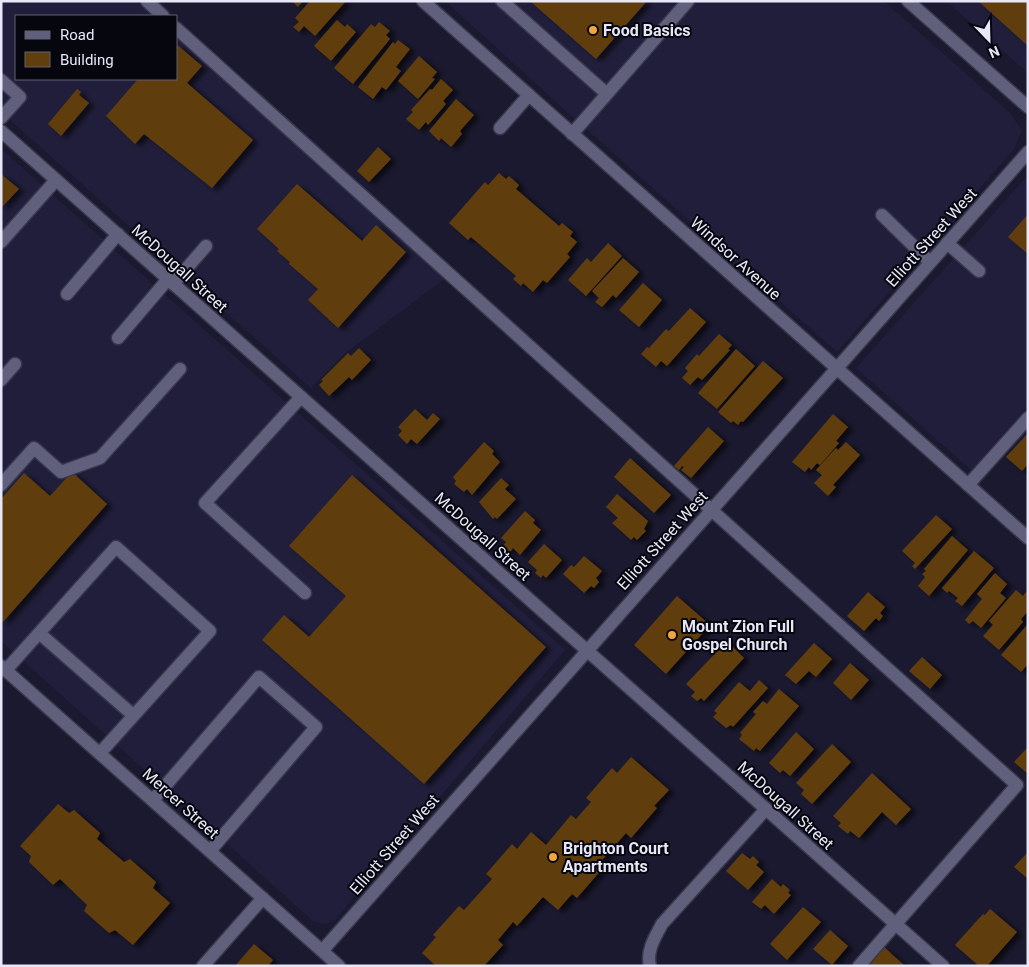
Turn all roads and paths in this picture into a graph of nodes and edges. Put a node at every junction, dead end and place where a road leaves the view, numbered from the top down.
1 (147, 1) edge
2 (423, 1) edge
3 (502, 1) edge
4 (688, 1) edge
5 (908, 1) edge
6 (162, 15) edge
7 (178, 30) edge
8 (1, 80) edge
9 (606, 94) junction
10 (529, 96) junction
11 (1028, 107) edge
12 (1, 118) edge
13 (500, 128) dead end
14 (1, 131) edge
15 (572, 134) junction
16 (1028, 152) edge
17 (56, 180) junction
18 (882, 215) dead end
19 (118, 234) junction
20 (1, 242) edge
21 (947, 243) junction
22 (206, 246) dead end
23 (930, 262) junction
24 (979, 271) dead end
25 (171, 281) junction
26 (67, 294) dead end
27 (118, 338) dead end
28 (15, 364) dead end
29 (836, 368) junction
30 (180, 369) dead end
31 (1, 380) edge
32 (301, 397) junction
33 (1028, 418) edge
34 (1, 485) edge
35 (968, 485) junction
36 (711, 510) junction
37 (1028, 538) edge
38 (305, 593) dead end
39 (39, 633) junction
40 (587, 650) junction
41 (3, 668) edge
42 (133, 716) junction
43 (100, 753) junction
44 (153, 800) junction
45 (766, 809) junction
46 (210, 851) junction
47 (262, 898) junction
48 (896, 924) junction
49 (322, 951) junction
50 (203, 966) edge
51 (339, 966) edge
52 (650, 966) edge
53 (859, 966) edge
54 (943, 966) edge

1 - 6 street
2 - 10 street, Windsor Avenue
3 - 9 street
4 - 9 street
5 - 11 street
7 - 36 street
8 - 12 street
9 - 15 street
10 - 13 street
10 - 15 street, Windsor Avenue
14 - 17 street, McDougall Street
15 - 29 street, Windsor Avenue
16 - 21 street, Elliott Street West
17 - 19 street, McDougall Street
17 - 20 street
18 - 23 street
19 - 25 street, McDougall Street
19 - 26 street
21 - 23 street, Elliott Street West
21 - 24 street
22 - 25 street
23 - 29 street, Elliott Street West
25 - 27 street
25 - 32 street, McDougall Street
28 - 31 street
29 - 35 street, Windsor Avenue
29 - 36 street, Elliott Street West
30 - 34 street
32 - 38 street
32 - 40 street, McDougall Street
33 - 35 street
35 - 37 street, Windsor Avenue
36 - 40 street, Elliott Street West
36 - 48 street
39 - 41 street
39 - 42 street
39 - 42 street
40 - 45 street, McDougall Street
40 - 49 street, Elliott Street West
41 - 43 street, Mercer Street
42 - 43 street
43 - 44 street, Mercer Street
44 - 46 street, Mercer Street
44 - 46 street
45 - 48 street, McDougall Street
45 - 52 street
46 - 47 street, Mercer Street
47 - 49 street, Mercer Street
47 - 50 street
48 - 53 street
48 - 54 street, McDougall Street
49 - 51 street, Mercer Street

